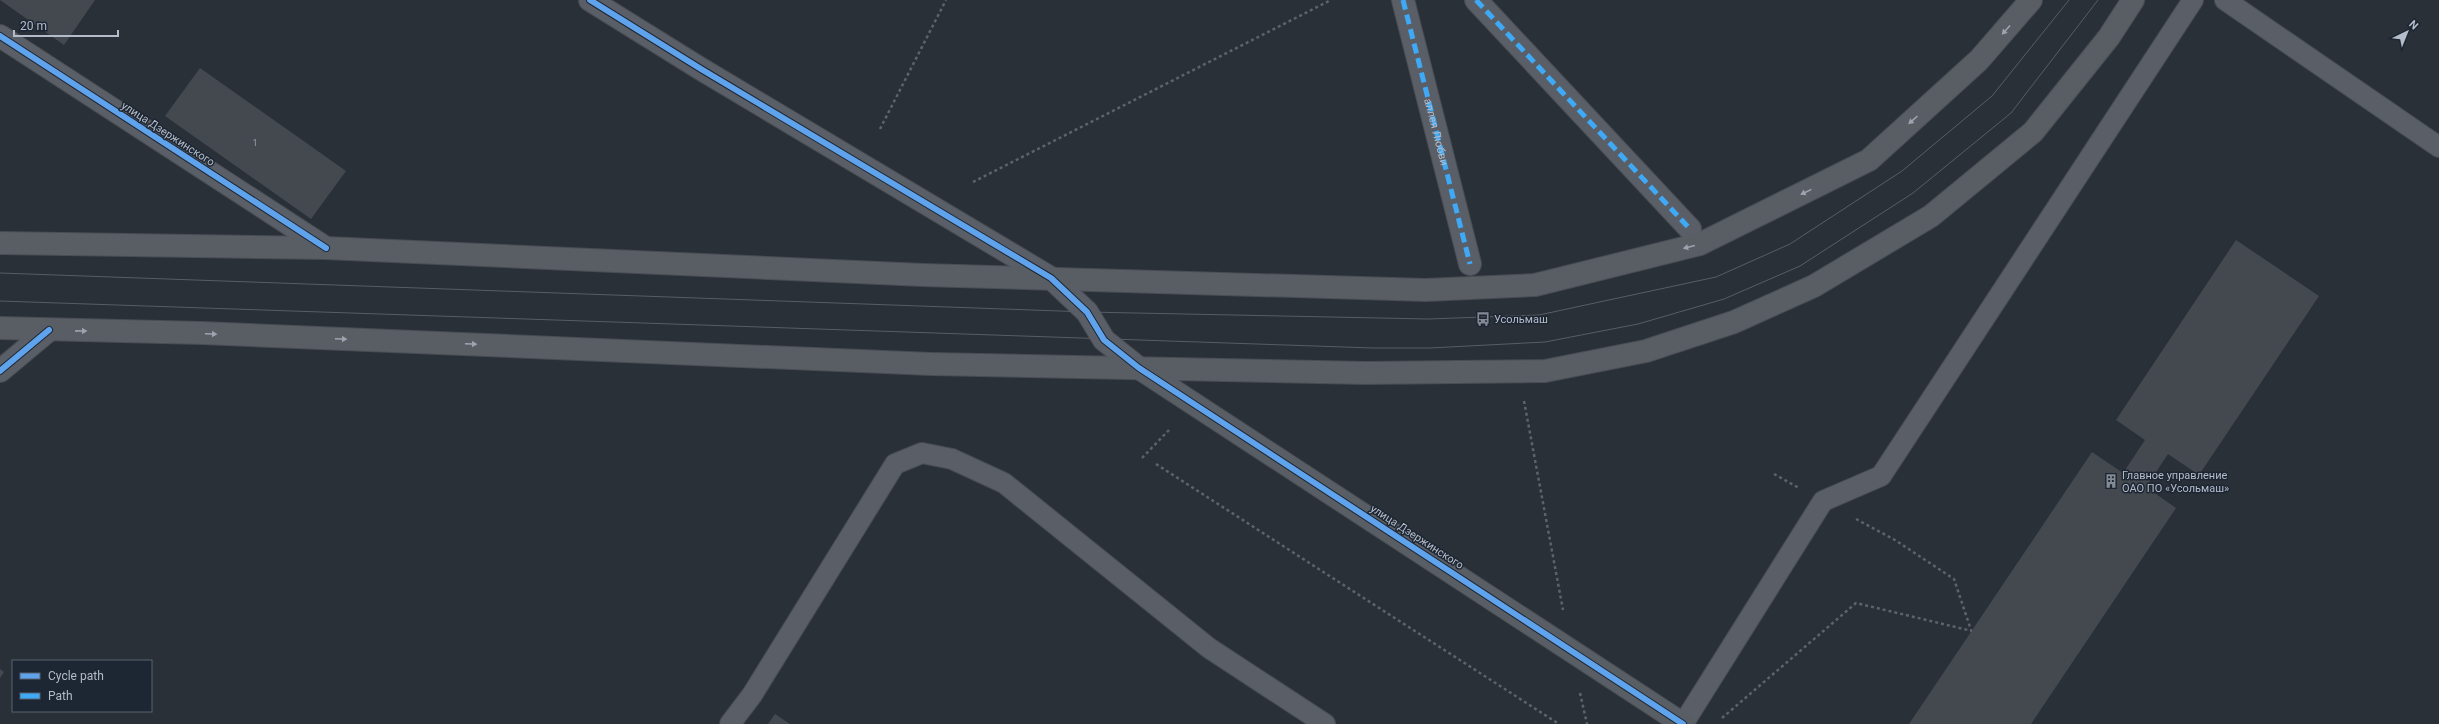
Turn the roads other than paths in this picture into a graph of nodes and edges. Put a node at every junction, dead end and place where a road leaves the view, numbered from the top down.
1 (590, 0) edge
2 (1403, 0) edge
3 (1476, 0) edge
4 (2031, 0) edge
5 (2133, 0) edge
6 (2193, 0) edge
7 (2225, 0) edge
8 (0, 36) edge
9 (2439, 147) edge
10 (1690, 229) dead end
11 (0, 243) edge
12 (326, 248) junction
13 (1470, 264) dead end
14 (1051, 278) junction
15 (0, 328) edge
16 (49, 330) junction
17 (1139, 368) junction
18 (0, 371) edge
19 (730, 724) edge
20 (1325, 724) edge
21 (1683, 724) edge

1 - 14 street
2 - 13 street, аллея Любви
3 - 10 street
4 -> 14 main road
5 - 17 main road
6 - 21 lane
7 - 9 lane
8 - 12 street, улица Дзержинского
11 - 12 main road
12 - 14 main road
14 - 17 street
15 - 16 main road
16 -> 17 main road
16 - 18 street
17 - 21 main road, улица Дзержинского
19 - 20 lane

